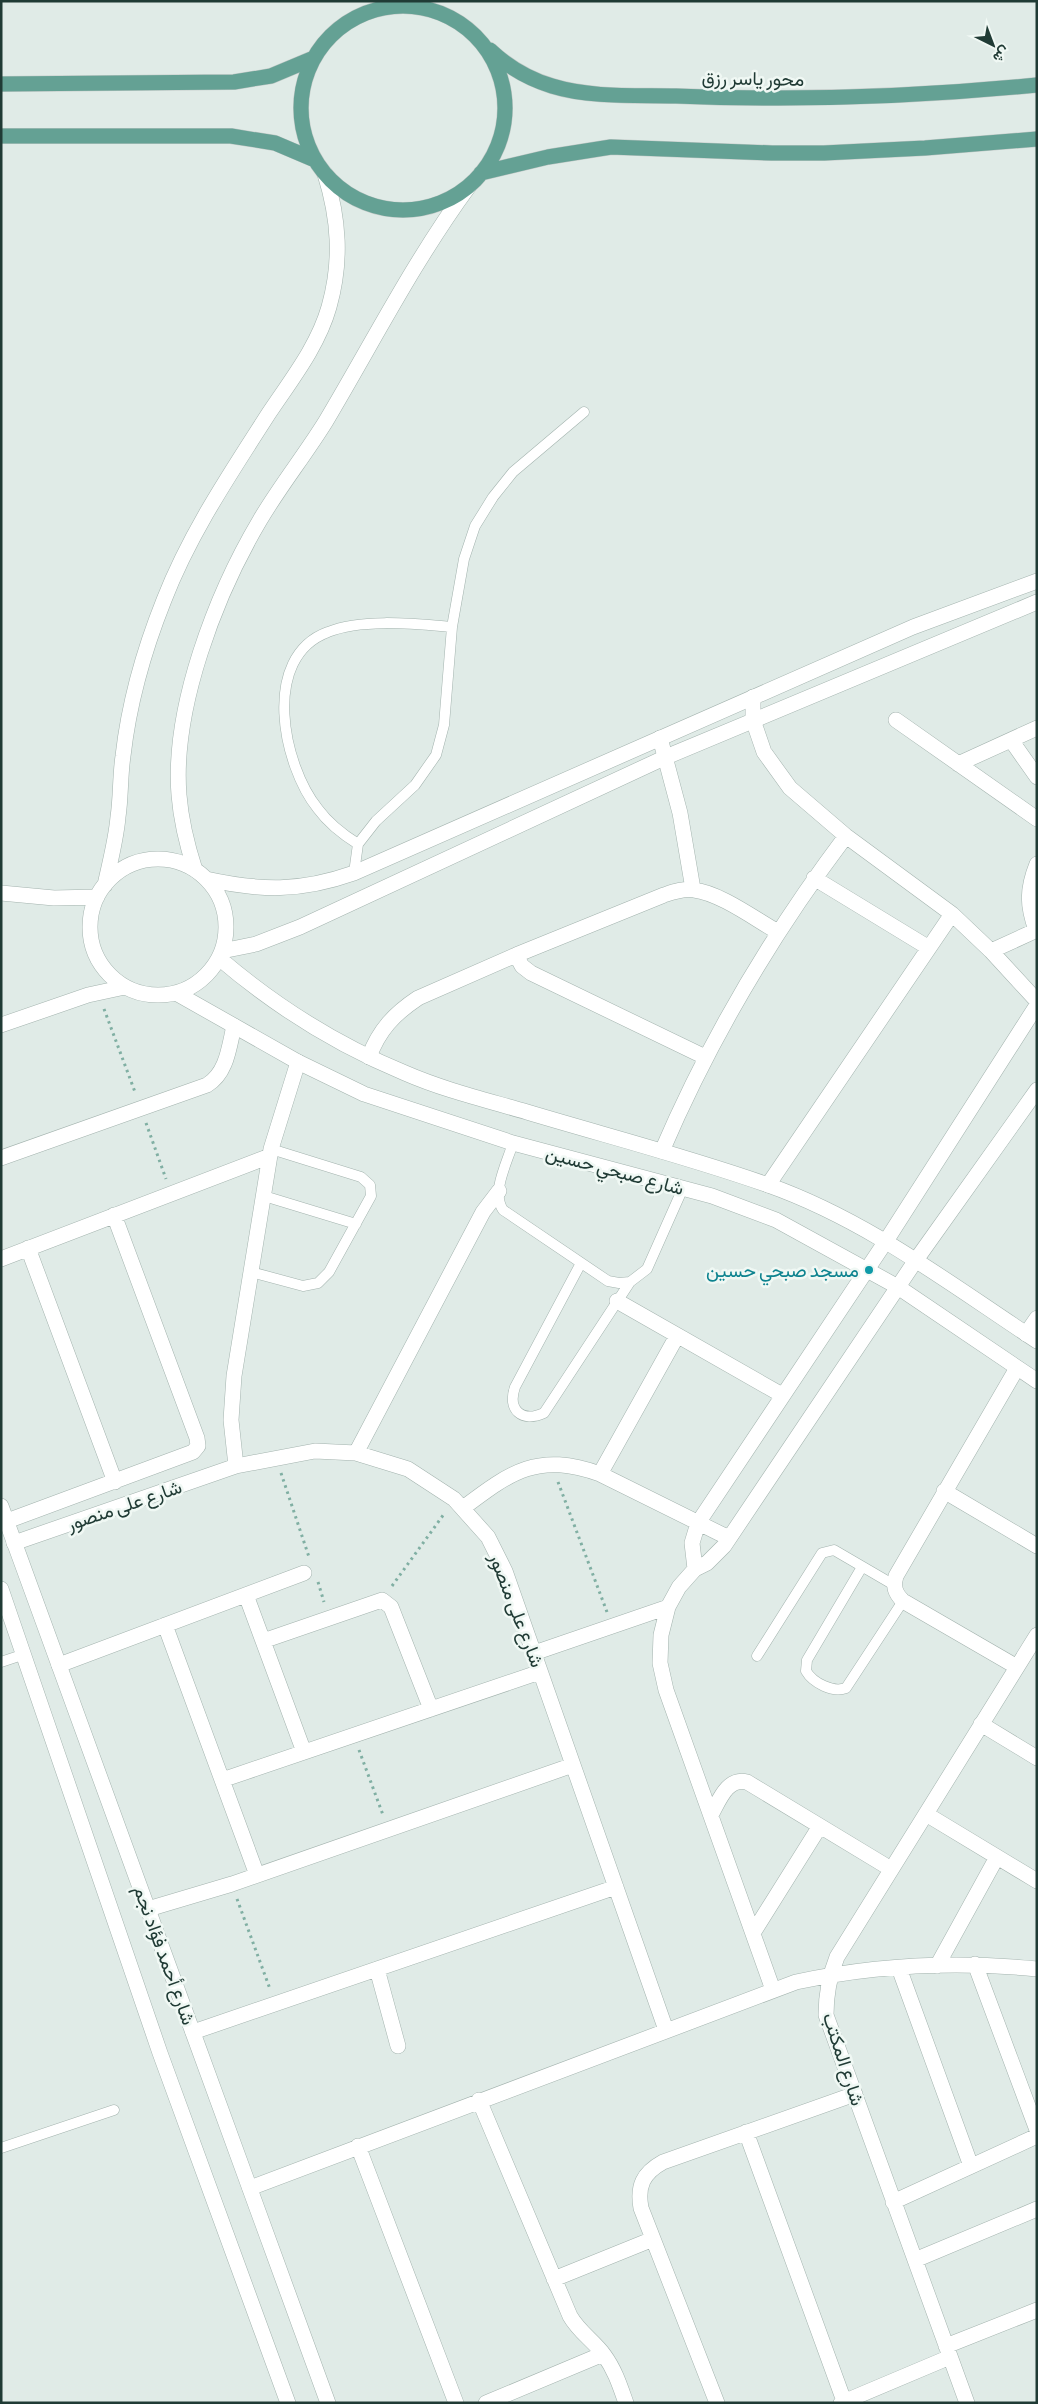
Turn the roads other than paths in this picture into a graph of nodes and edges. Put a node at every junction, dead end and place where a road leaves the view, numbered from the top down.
1 (481, 42) junction
2 (314, 58) junction
3 (1, 84) edge
4 (1037, 85) edge
5 (1, 136) edge
6 (1037, 139) edge
7 (314, 160) junction
8 (481, 173) junction
9 (325, 174) junction
10 (469, 186) junction
11 (584, 412) dead end
12 (1037, 581) edge
13 (1037, 602) edge
14 (452, 627) junction
15 (753, 697) junction
16 (753, 720) junction
17 (896, 720) dead end
18 (1037, 728) edge
19 (660, 738) junction
20 (1012, 740) junction
21 (666, 757) junction
22 (958, 764) junction
23 (1037, 777) edge
24 (1037, 819) edge
25 (846, 836) junction
26 (358, 844) junction
27 (1037, 864) edge
28 (354, 873) junction
29 (201, 874) junction
30 (814, 878) junction
31 (693, 889) junction
32 (101, 891) junction
33 (1, 893) edge
34 (952, 914) junction
35 (1036, 930) edge
36 (778, 932) junction
37 (929, 948) junction
38 (991, 951) junction
39 (220, 955) junction
40 (516, 955) junction
41 (125, 987) junction
42 (176, 993) junction
43 (1037, 1001) edge
44 (1037, 1005) edge
45 (1, 1025) edge
46 (234, 1026) junction
47 (369, 1057) junction
48 (706, 1057) junction
49 (298, 1062) junction
50 (1037, 1090) edge
51 (513, 1143) junction
52 (662, 1151) junction
53 (271, 1152) junction
54 (1, 1158) edge
55 (768, 1185) junction
56 (682, 1188) junction
57 (499, 1191) junction
58 (264, 1196) junction
59 (114, 1215) junction
60 (356, 1224) junction
61 (886, 1241) junction
62 (28, 1248) junction
63 (1, 1259) edge
64 (916, 1260) junction
65 (581, 1263) junction
66 (867, 1268) junction
67 (251, 1272) junction
68 (630, 1282) junction
69 (898, 1286) junction
70 (616, 1301) junction
71 (1037, 1318) edge
72 (677, 1336) junction
73 (1032, 1337) edge
74 (1017, 1368) junction
75 (1037, 1381) edge
76 (782, 1396) junction
77 (356, 1453) junction
78 (236, 1466) junction
79 (600, 1474) junction
80 (115, 1482) junction
81 (944, 1491) junction
82 (459, 1503) junction
83 (1, 1506) edge
84 (7, 1521) junction
85 (698, 1523) junction
86 (729, 1538) junction
87 (14, 1543) junction
88 (1037, 1546) edge
89 (862, 1567) junction
90 (695, 1569) junction
91 (310, 1570) road end
92 (894, 1585) junction
93 (1, 1589) edge
94 (246, 1595) junction
95 (903, 1601) junction
96 (668, 1608) junction
97 (165, 1625) junction
98 (1037, 1635) edge
99 (263, 1641) junction
100 (534, 1653) junction
101 (24, 1654) junction
102 (757, 1656) dead end
103 (1, 1662) edge
104 (59, 1665) junction
105 (1017, 1667) junction
106 (540, 1672) junction
107 (431, 1709) junction
108 (981, 1724) junction
109 (304, 1752) junction
110 (1037, 1758) edge
111 (573, 1765) junction
112 (222, 1780) junction
113 (926, 1814) junction
114 (711, 1815) junction
115 (820, 1826) junction
116 (997, 1857) junction
117 (891, 1869) junction
118 (257, 1875) junction
119 (1037, 1881) edge
120 (616, 1887) junction
121 (148, 1909) junction
122 (753, 1933) junction
123 (975, 1964) junction
124 (1034, 1964) edge
125 (937, 1966) junction
126 (899, 1968) junction
127 (376, 1969) junction
128 (829, 1975) junction
129 (773, 1990) junction
130 (666, 2030) junction
131 (193, 2032) junction
132 (398, 2046) dead end
133 (855, 2094) junction
134 (479, 2100) junction
135 (114, 2110) dead end
136 (1037, 2130) edge
137 (746, 2132) junction
138 (1037, 2136) edge
139 (358, 2146) junction
140 (1, 2148) edge
141 (971, 2166) junction
142 (250, 2188) junction
143 (893, 2202) junction
144 (1037, 2209) edge
145 (653, 2239) junction
146 (914, 2260) junction
147 (554, 2279) junction
148 (1037, 2310) edge
149 (948, 2351) junction
150 (604, 2354) junction
151 (843, 2402) edge
152 (288, 2403) edge
153 (328, 2403) edge
154 (456, 2403) edge
155 (486, 2403) edge
156 (626, 2403) edge
157 (717, 2403) edge
158 (967, 2403) edge

1 - 2 main road, محور ياسر رزق
1 - 4 main road, محور ياسر رزق
1 - 8 main road
2 - 3 main road
2 - 7 main road
5 - 7 main road
6 - 8 main road
7 - 9 main road
8 - 10 main road
9 - 10 main road
9 - 32 street
10 - 29 street
11 - 14 lane
12 - 15 street
13 - 16 street
14 - 26 lane
14 - 26 lane
15 - 16 street
15 - 19 street
16 - 21 street
16 - 25 street
17 - 22 street
18 - 20 street
19 - 21 street
19 - 28 street
20 - 22 street
20 - 23 street
21 - 31 street
21 - 39 street
22 - 24 street
25 - 30 street
25 - 34 street
26 - 28 lane
27 - 35 street
28 - 29 street
29 - 32 street
29 - 39 street
30 - 36 street
30 - 37 street
31 - 36 street
31 - 40 street
32 - 33 street
32 - 41 street
34 - 37 street
34 - 38 street
35 - 38 street
36 - 48 street
37 - 55 street
38 - 43 street
39 - 42 street
39 - 47 street, شارع صبحي حسين
40 - 47 street
40 - 48 street
41 - 42 street
41 - 45 street
42 - 46 street, شارع صبحي حسين
44 - 61 street
46 - 49 street, شارع صبحي حسين
46 - 54 street
47 - 52 street, شارع صبحي حسين
48 - 52 street
49 - 51 street, شارع صبحي حسين
49 - 53 street
50 - 64 street
51 - 56 street, شارع صبحي حسين
51 - 57 lane
52 - 55 street, شارع صبحي حسين
53 - 58 street
53 - 59 street
53 - 60 lane
55 - 61 street, شارع صبحي حسين
56 - 66 street, شارع صبحي حسين
56 - 68 lane
57 - 65 lane
57 - 77 street
58 - 60 lane
58 - 67 street
59 - 62 street
59 - 80 street
60 - 67 lane
61 - 64 street, شارع صبحي حسين
61 - 66 street
62 - 63 street
62 - 80 street
64 - 69 street
64 - 73 street, شارع صبحي حسين
65 - 68 lane
65 - 70 lane
66 - 69 street, شارع صبحي حسين
66 - 76 street
67 - 78 street
68 - 70 lane
69 - 74 street, شارع صبحي حسين
69 - 86 street
70 - 72 street
71 - 73 street
72 - 76 street
72 - 79 street
74 - 75 street, شارع صبحي حسين
74 - 81 street
76 - 85 street
77 - 78 street, شارع على منصور
77 - 82 street, شارع على منصور
78 - 87 street, شارع على منصور
79 - 82 street
79 - 85 street
80 - 84 street
81 - 88 street
81 - 92 street
82 - 100 street, شارع على منصور
83 - 84 street, شارع أحمد فؤاد نجم
84 - 87 street, شارع أحمد فؤاد نجم
85 - 86 street
85 - 90 street
86 - 90 street
87 - 104 street, شارع أحمد فؤاد نجم
89 - 92 lane
89 - 95 lane
89 - 102 lane
90 - 96 street
91 - 94 street
92 - 95 street
93 - 101 street, شارع أحمد فؤاد نجم
94 - 97 street
94 - 99 street
95 - 105 street
96 - 100 street
96 - 114 street
97 - 104 street
97 - 112 street
98 - 105 street, شارع المكتب
99 - 107 street
99 - 109 street
100 - 106 street, شارع على منصور
101 - 103 lane
101 - 152 street, شارع أحمد فؤاد نجم
104 - 121 street, شارع أحمد فؤاد نجم
105 - 108 street, شارع المكتب
106 - 107 street
106 - 111 street, شارع على منصور
107 - 109 street
108 - 110 street
108 - 113 street, شارع المكتب
109 - 112 street
111 - 118 street
111 - 120 street, شارع على منصور
112 - 118 street
113 - 116 street
113 - 117 street, شارع المكتب
114 - 115 street
114 - 122 street
115 - 117 street
115 - 122 street
116 - 119 street
116 - 125 street
117 - 128 street, شارع المكتب
118 - 121 street
120 - 127 street
120 - 130 street, شارع على منصور
121 - 131 street, شارع أحمد فؤاد نجم
122 - 129 street
123 - 124 street
123 - 125 street
123 - 136 street
125 - 126 street
126 - 128 street
126 - 141 street
127 - 131 street
127 - 132 street
128 - 129 street
128 - 133 street, شارع المكتب
129 - 130 street
130 - 134 street
131 - 142 street, شارع أحمد فؤاد نجم
133 - 137 street
133 - 143 street, شارع المكتب
134 - 139 street
134 - 147 street
135 - 140 lane
137 - 145 street
137 - 151 street
138 - 141 street
139 - 142 street
139 - 154 street
141 - 143 street
142 - 153 street, شارع أحمد فؤاد نجم
143 - 146 street, شارع المكتب
144 - 146 street
145 - 147 street
145 - 157 street
146 - 149 street, شارع المكتب
147 - 150 street
148 - 149 street
149 - 151 street
149 - 158 street, شارع المكتب
150 - 155 street
150 - 156 street

